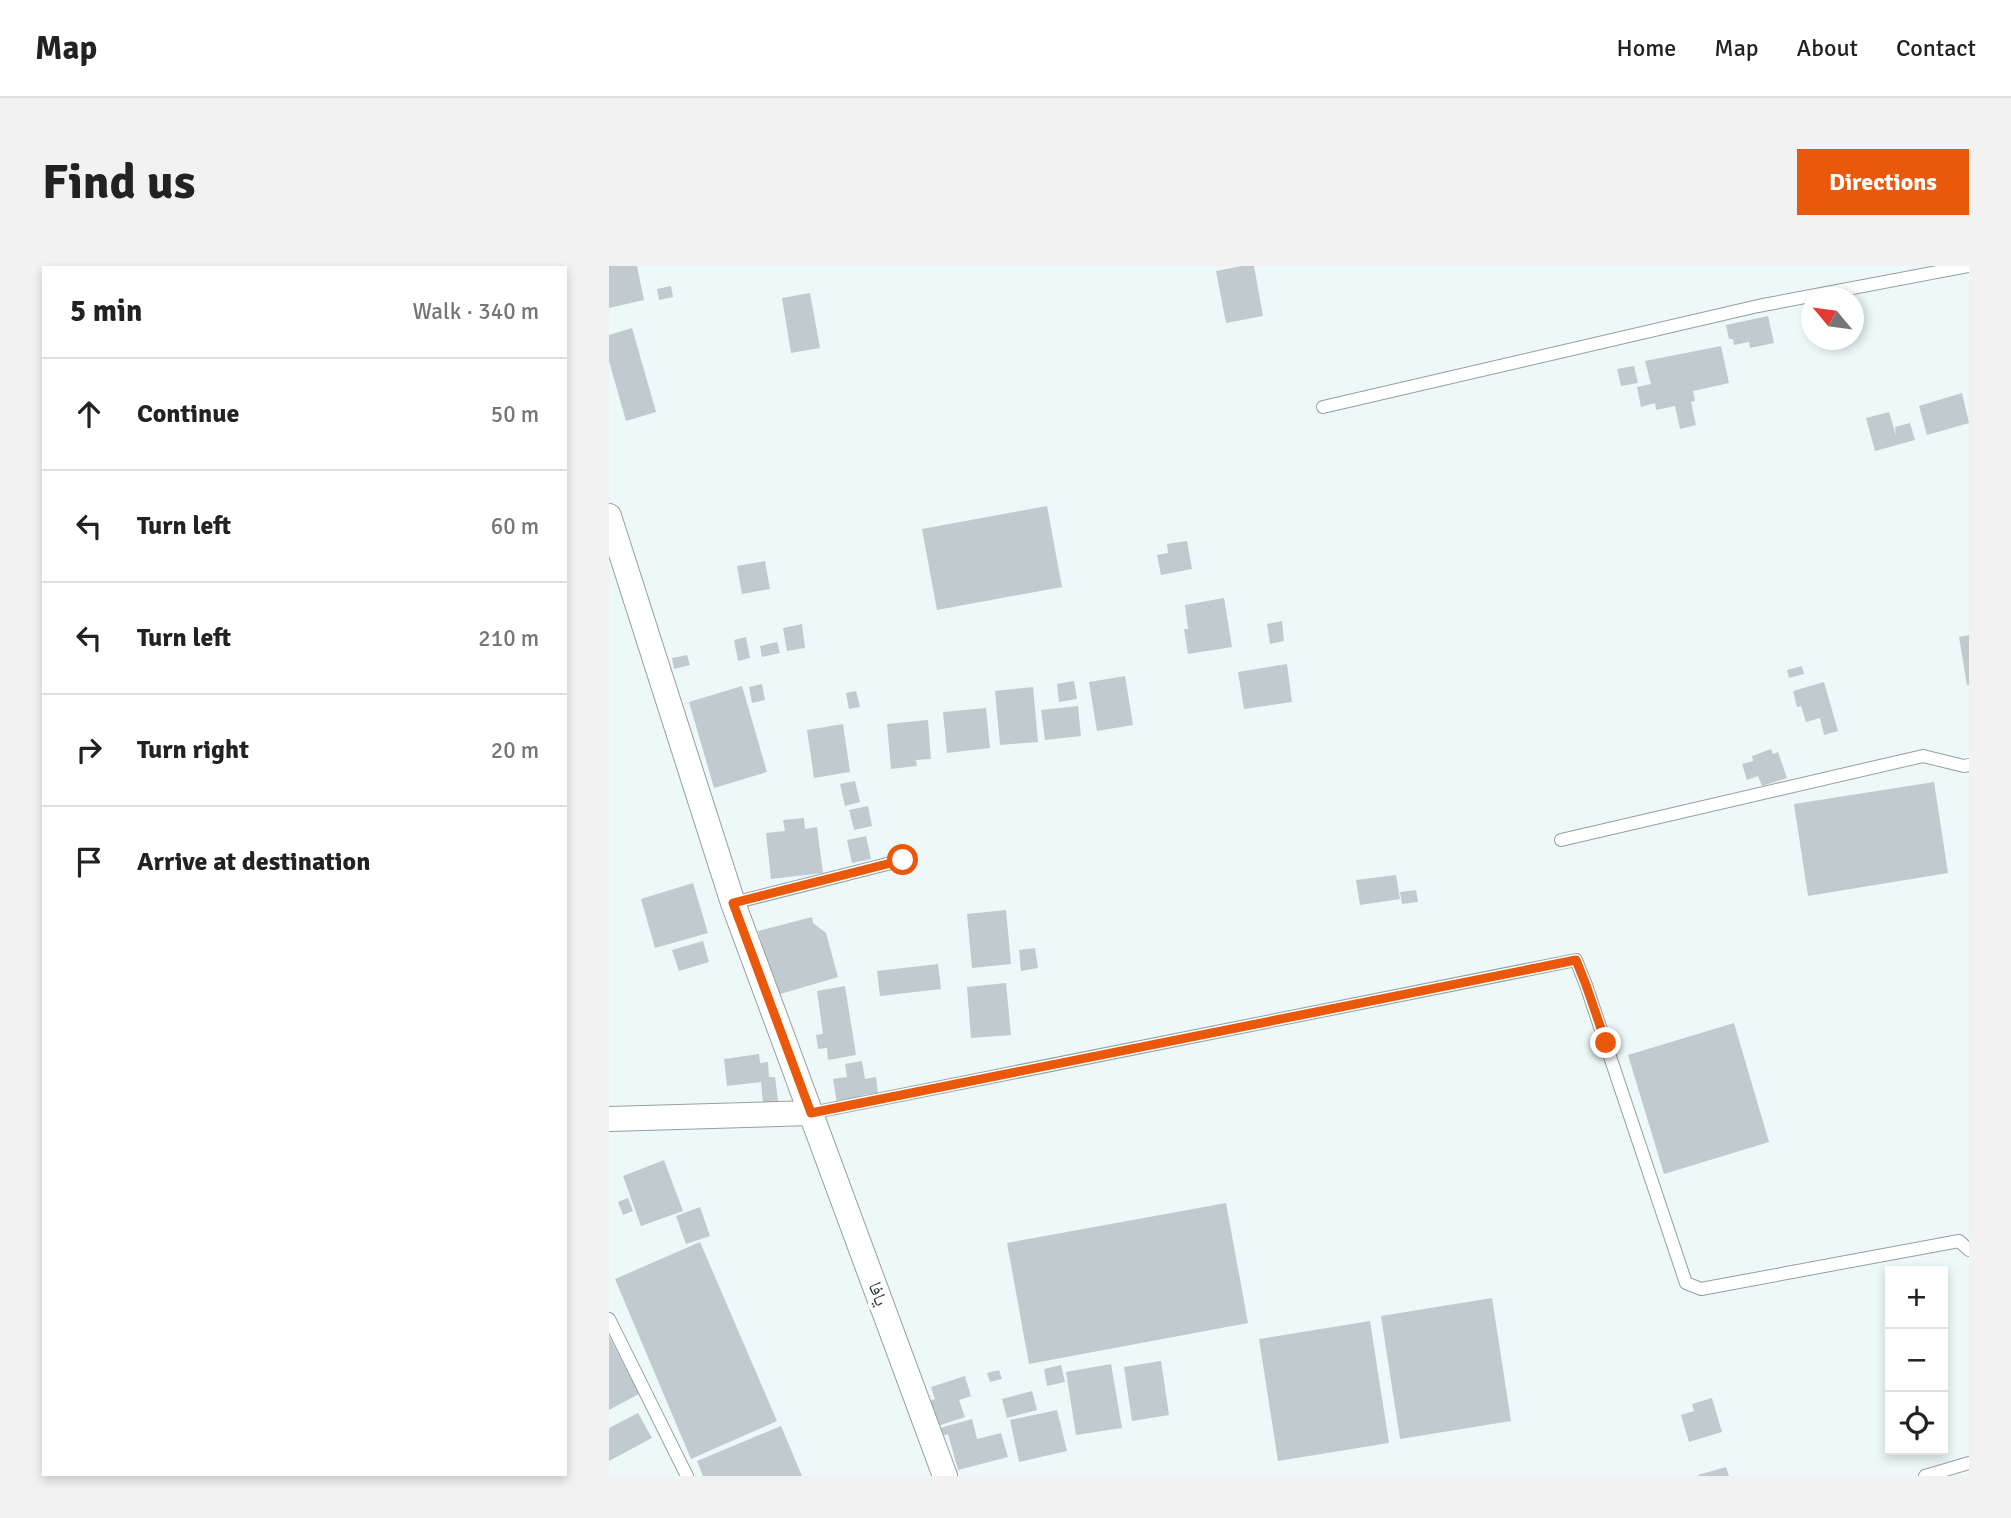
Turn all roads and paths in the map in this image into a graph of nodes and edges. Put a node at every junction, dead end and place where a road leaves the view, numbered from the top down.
1 (1969, 266) edge
2 (1323, 407) dead end
3 (609, 516) edge
4 (1969, 765) edge
5 (1561, 840) dead end
6 (903, 860) dead end
7 (733, 903) junction
8 (811, 1113) junction
9 (609, 1119) edge
10 (1969, 1250) edge
11 (609, 1319) edge
12 (1969, 1464) edge
13 (687, 1476) edge
14 (945, 1476) edge
15 (1925, 1476) edge

1 - 2 lane
3 - 7 street, يافا
4 - 5 lane
6 - 7 lane
7 - 8 street, يافا
8 - 9 street
8 - 10 lane
8 - 14 street, يافا
11 - 13 lane
12 - 15 lane

